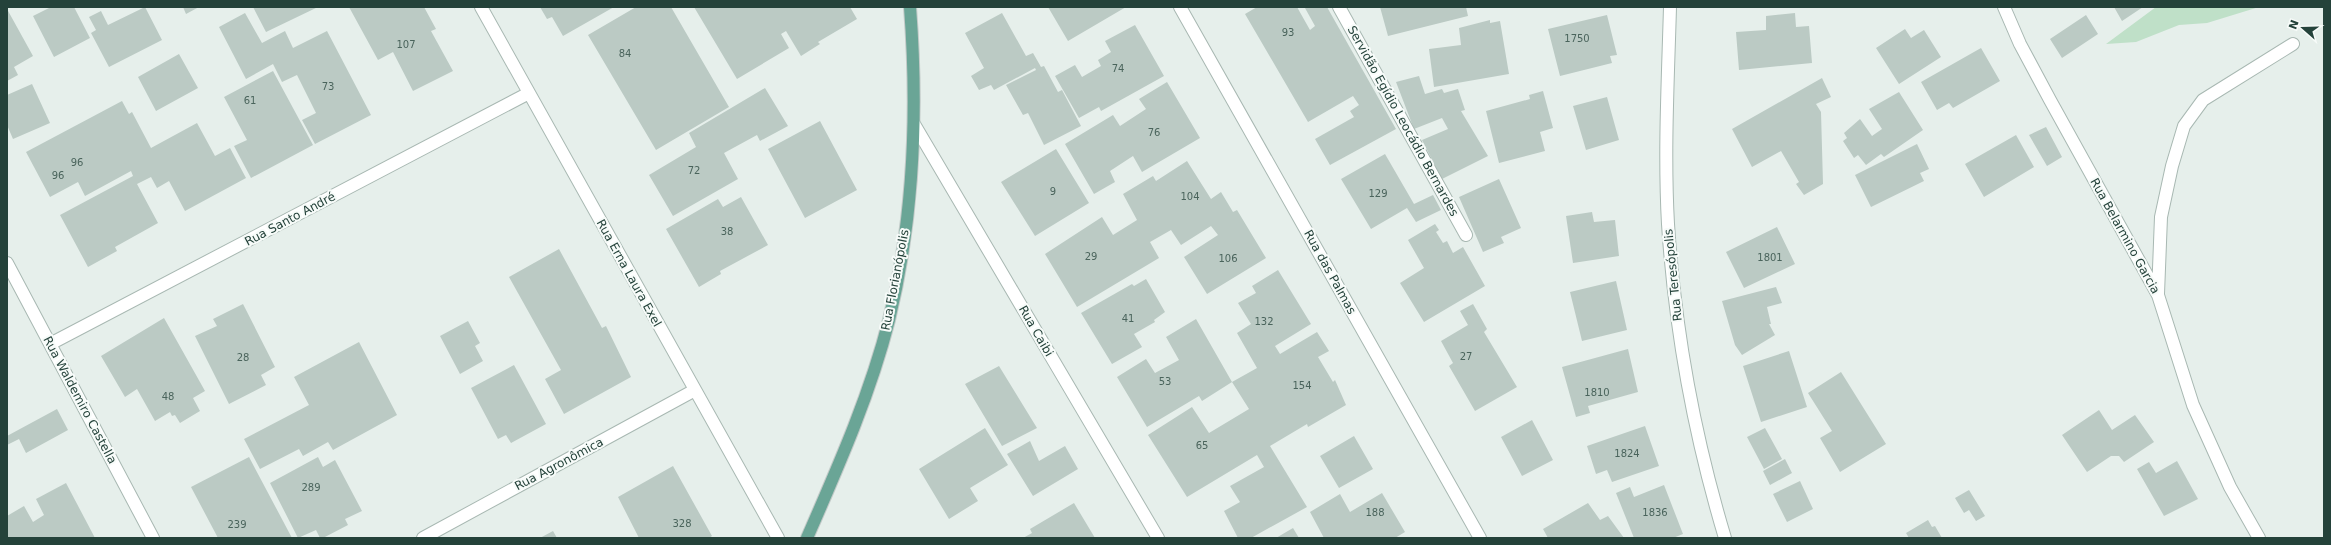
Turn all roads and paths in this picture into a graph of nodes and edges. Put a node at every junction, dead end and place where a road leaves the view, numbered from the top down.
1 (481, 7) edge
2 (910, 7) edge
3 (1180, 7) edge
4 (1339, 7) edge
5 (1670, 7) edge
6 (2004, 7) edge
7 (2293, 44) dead end
8 (529, 93) junction
9 (914, 124) junction
10 (1466, 235) dead end
11 (7, 263) edge
12 (2158, 295) junction
13 (50, 344) junction
14 (695, 390) junction
15 (153, 538) edge
16 (423, 538) edge
17 (778, 538) edge
18 (807, 538) edge
19 (1158, 538) edge
20 (1480, 538) edge
21 (1725, 538) edge
22 (2259, 538) edge

1 - 8 street, Rua Erna Laura Exel
2 - 9 main road, Rua Florianópolis
3 - 20 street, Rua das Palmas
4 - 10 street, Servidão Egídio Leocádio Bernardes
5 - 21 street, Rua Teresópolis
6 - 12 street, Rua Belarmino Garcia
7 - 12 street
8 - 13 street, Rua Santo André
8 - 14 street, Rua Erna Laura Exel
9 - 18 main road, Rua Florianópolis
9 - 19 street, Rua Caibi
11 - 13 street, Rua Waldemiro Castella
12 - 22 street, Rua Belarmino Garcia
13 - 15 street, Rua Waldemiro Castella
14 - 16 street, Rua Agronômica
14 - 17 street, Rua Erna Laura Exel

